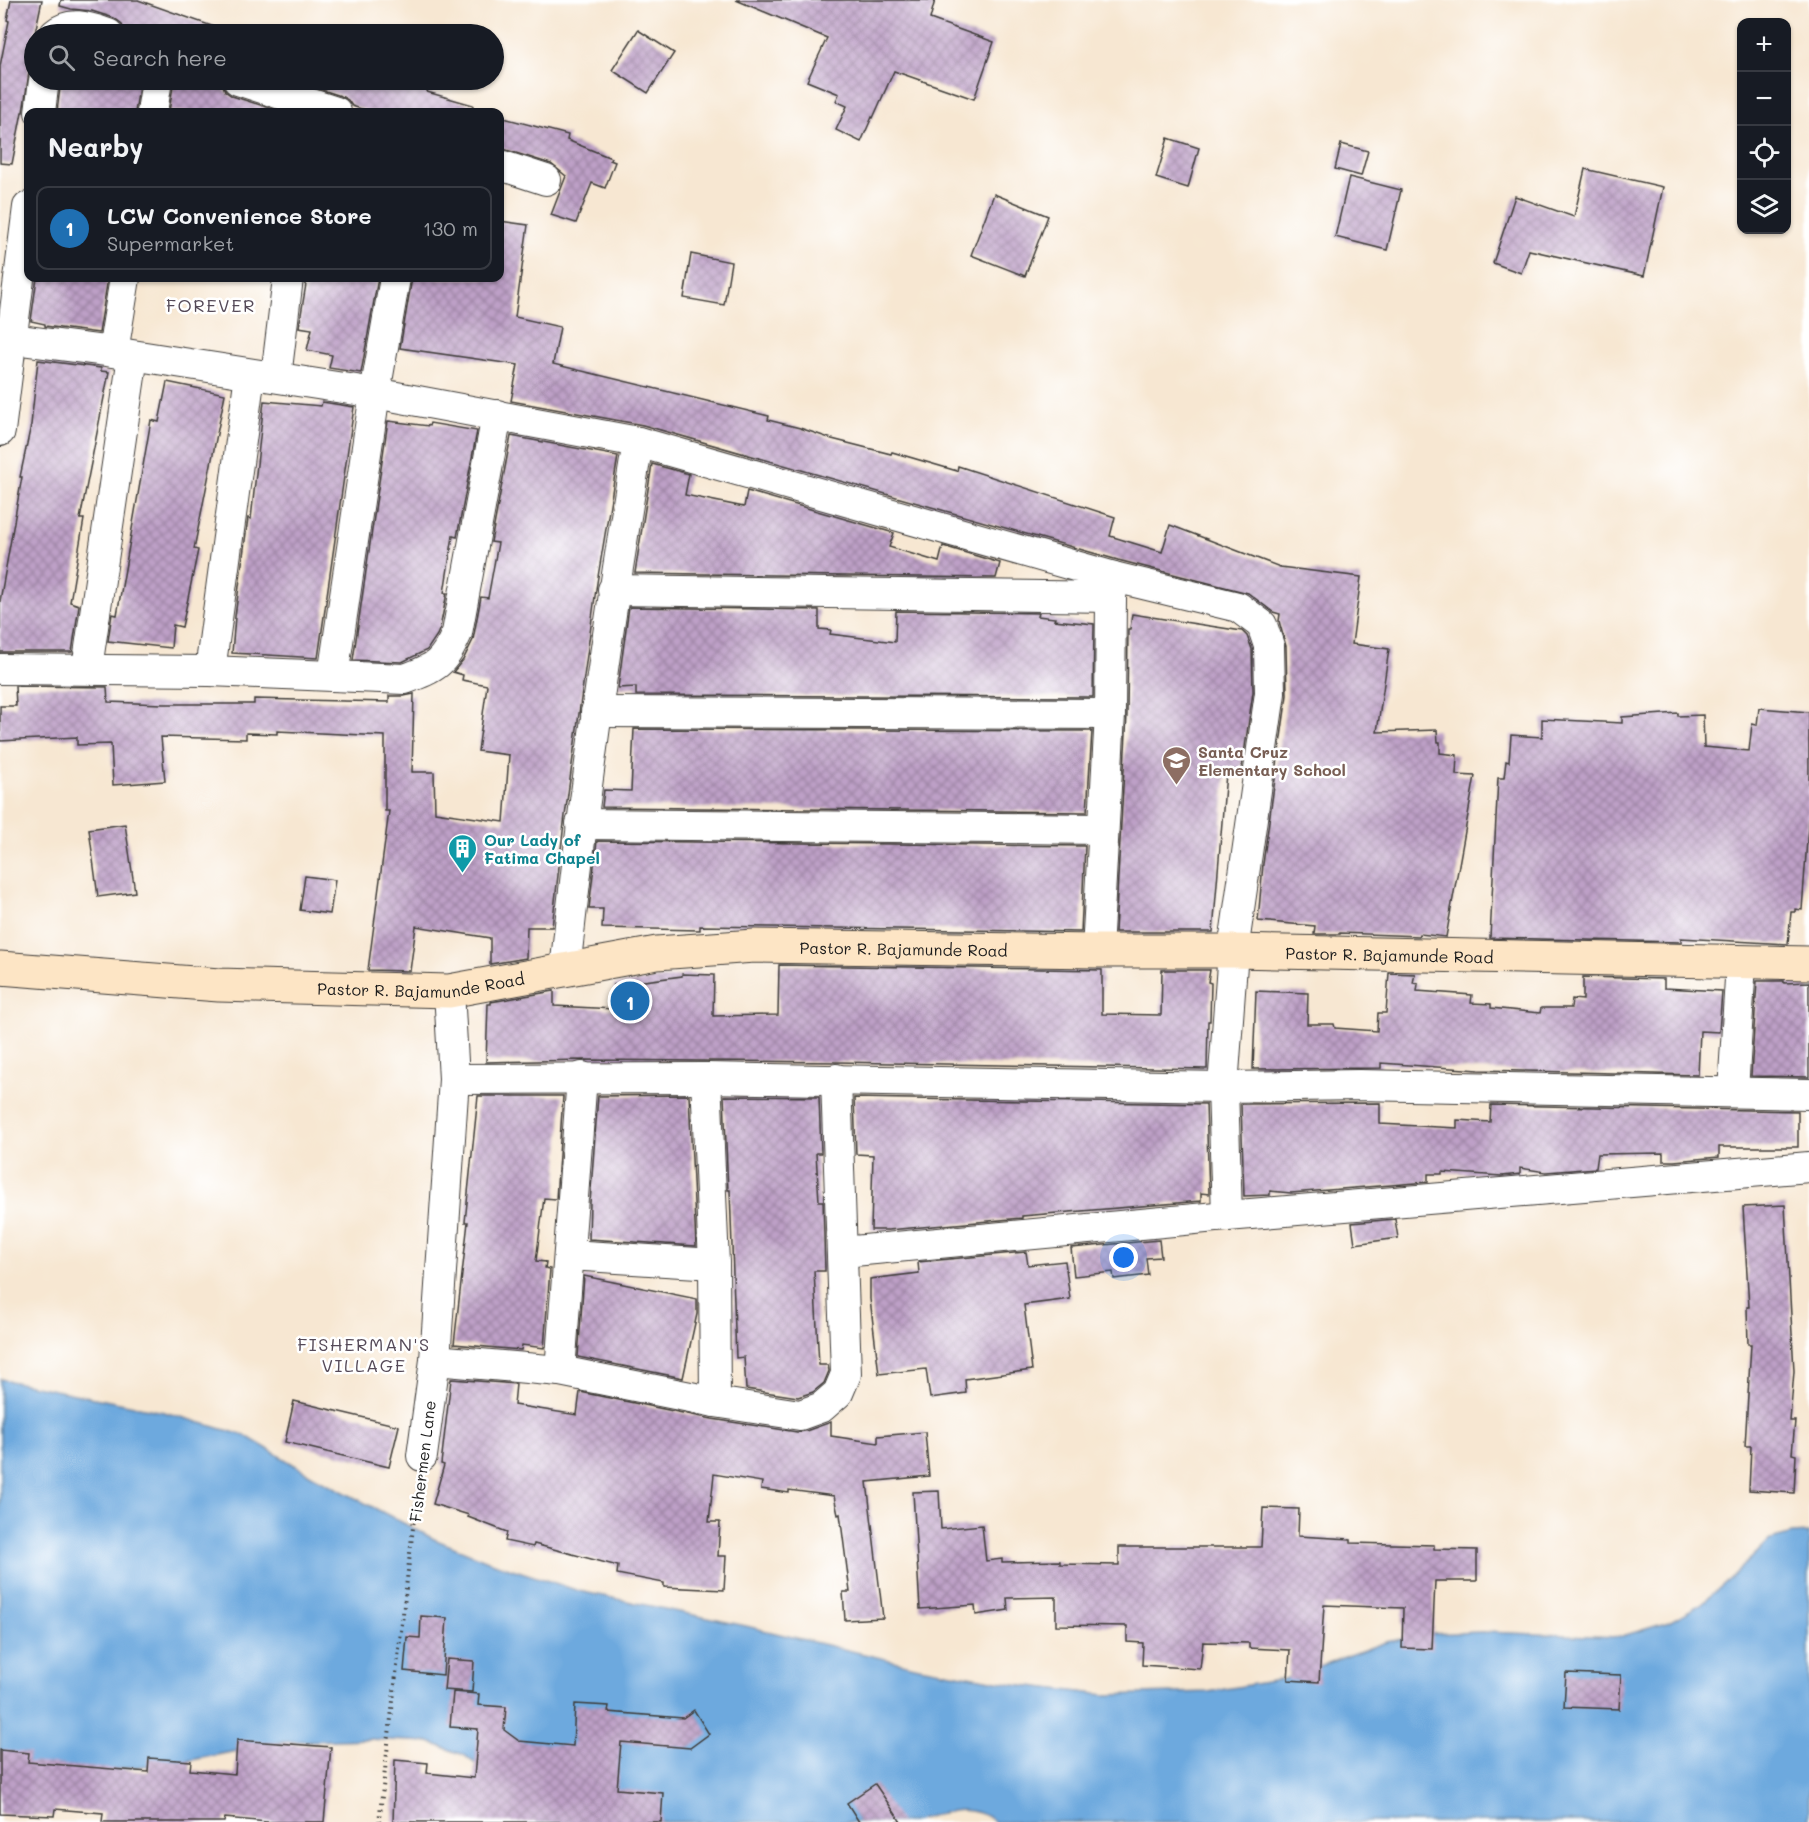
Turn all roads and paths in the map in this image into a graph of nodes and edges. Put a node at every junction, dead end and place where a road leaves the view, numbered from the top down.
1 (43, 90) edge
2 (155, 90) edge
3 (265, 90) edge
4 (40, 108) edge
5 (153, 108) edge
6 (315, 108) edge
7 (504, 166) edge
8 (546, 180) dead end
9 (24, 231) edge
10 (125, 282) edge
11 (287, 282) edge
12 (394, 282) edge
13 (6, 337) edge
14 (123, 354) junction
15 (263, 375) junction
16 (375, 393) junction
17 (496, 415) junction
18 (0, 431) edge
19 (638, 442) junction
20 (1113, 587) junction
21 (613, 590) junction
22 (87, 668) junction
23 (0, 669) edge
24 (210, 670) junction
25 (333, 676) junction
26 (596, 712) junction
27 (1110, 714) junction
28 (581, 824) junction
29 (1103, 829) junction
30 (1097, 951) junction
31 (1233, 951) junction
32 (1741, 963) junction
33 (1809, 963) edge
34 (0, 968) edge
35 (565, 970) junction
36 (449, 991) junction
37 (582, 1077) junction
38 (706, 1078) junction
39 (454, 1079) junction
40 (836, 1079) junction
41 (1223, 1087) junction
42 (1733, 1091) junction
43 (1809, 1094) edge
44 (1809, 1167) edge
45 (1227, 1216) junction
46 (843, 1252) junction
47 (569, 1255) junction
48 (714, 1264) junction
49 (435, 1360) junction
50 (560, 1371) junction
51 (715, 1402) junction
52 (422, 1456) joint
53 (379, 1822) edge

1 - 4 street
2 - 5 street
3 - 6 street
7 - 8 street
9 - 13 street
10 - 14 street
11 - 15 street
12 - 16 street
13 - 14 street
13 - 18 street
14 - 15 street
14 - 22 street
15 - 16 street
15 - 24 street
16 - 17 street
16 - 25 street
17 - 19 street
17 - 25 street
19 - 20 street
19 - 21 street
20 - 21 street
20 - 27 street
20 - 31 street
21 - 26 street
22 - 23 street
22 - 24 street
24 - 25 street
26 - 27 street
26 - 28 street
27 - 29 street
28 - 29 street
28 - 35 street
29 - 30 street
30 - 31 street, Pastor R. Bajamunde Road
30 - 35 street, Pastor R. Bajamunde Road
31 - 32 street, Pastor R. Bajamunde Road
31 - 41 street
32 - 33 street, Pastor R. Bajamunde Road
32 - 42 street
34 - 36 street, Pastor R. Bajamunde Road
35 - 36 street, Pastor R. Bajamunde Road
36 - 39 street, Fishermen Lane
37 - 38 street
37 - 39 street
37 - 47 street
38 - 40 street
38 - 48 street
39 - 49 street, Fishermen Lane
40 - 41 street
40 - 46 street
41 - 42 street
41 - 45 street
42 - 43 street
44 - 45 street
45 - 46 street
46 - 51 street
47 - 48 street
47 - 50 street
48 - 51 street
49 - 50 street
49 - 52 street, Fishermen Lane
50 - 51 street
52 - 53 path, Fishermen Lane

